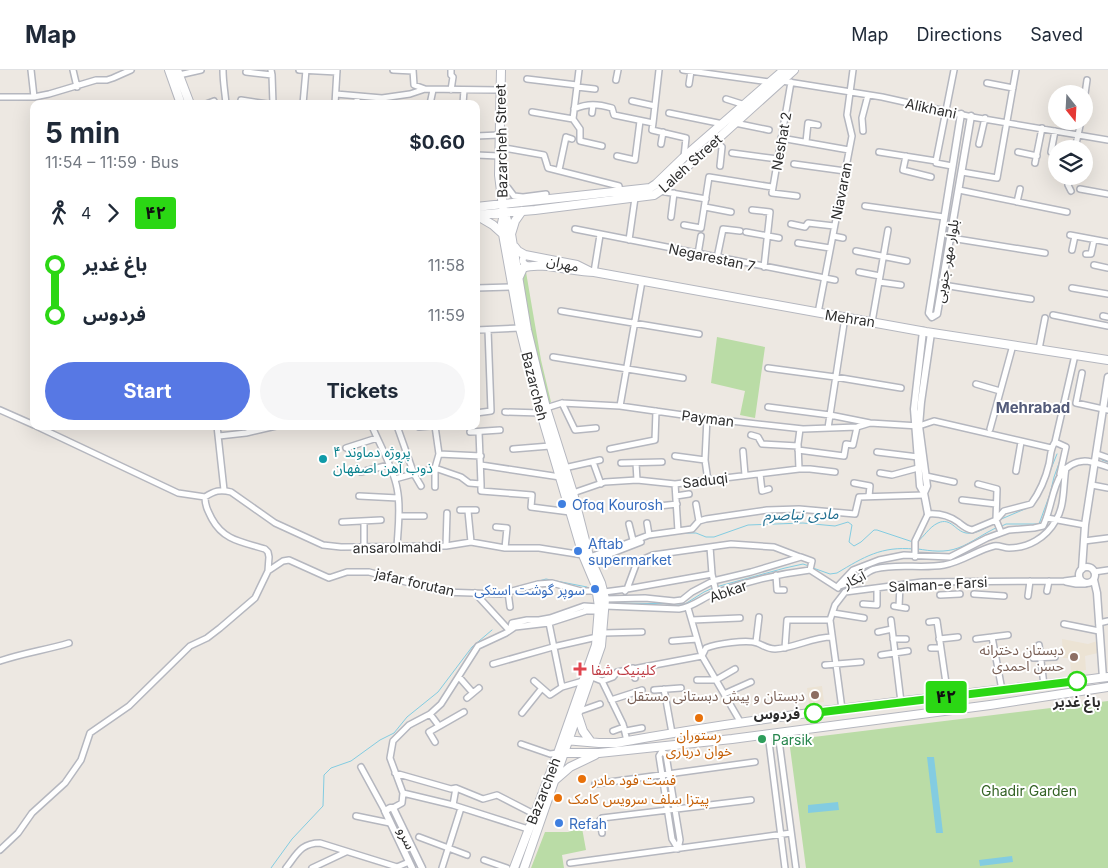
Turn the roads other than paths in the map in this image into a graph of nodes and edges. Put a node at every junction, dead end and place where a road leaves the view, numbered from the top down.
1 (31, 70) edge
2 (73, 70) edge
3 (131, 70) edge
4 (169, 70) edge
5 (201, 70) edge
6 (223, 70) edge
7 (299, 70) edge
8 (306, 70) edge
9 (393, 70) edge
10 (413, 70) edge
11 (451, 70) edge
12 (500, 70) edge
13 (579, 70) edge
14 (618, 70) edge
15 (659, 70) edge
16 (728, 70) edge
17 (784, 70) edge
18 (794, 70) edge
19 (853, 70) edge
20 (954, 70) edge
21 (1016, 70) edge
22 (337, 71) edge
23 (688, 71) edge
24 (122, 72) edge
25 (178, 72) edge
26 (246, 72) dead end
27 (272, 72) edge
28 (727, 77) junction
29 (527, 79) dead end
30 (616, 80) dead end
31 (1087, 80) dead end
32 (782, 81) junction
33 (770, 82) junction
34 (791, 82) junction
35 (987, 83) dead end
36 (689, 84) dead end
37 (1086, 85) edge
38 (77, 86) junction
39 (577, 86) junction
40 (1013, 88) junction
41 (425, 89) junction
42 (595, 89) dead end
43 (432, 90) junction
44 (451, 90) junction
45 (464, 90) junction
46 (500, 90) junction
47 (849, 92) junction
48 (336, 94) junction
49 (868, 95) junction
50 (357, 96) junction
51 (34, 97) junction
52 (0, 98) edge
53 (726, 99) dead end
54 (180, 100) edge
55 (188, 100) edge
56 (226, 100) edge
57 (273, 100) edge
58 (303, 100) edge
59 (335, 100) edge
60 (357, 100) edge
61 (375, 100) edge
62 (384, 100) edge
63 (431, 100) edge
64 (464, 100) edge
65 (632, 101) dead end
66 (754, 101) junction
67 (593, 105) junction
68 (745, 105) junction
69 (655, 106) junction
70 (574, 109) junction
71 (947, 111) junction
72 (532, 112) dead end
73 (592, 112) dead end
74 (669, 113) dead end
75 (961, 114) junction
76 (971, 116) junction
77 (985, 118) junction
78 (573, 119) junction
79 (640, 121) junction
80 (736, 122) junction
81 (1007, 122) junction
82 (653, 123) junction
83 (724, 124) junction
84 (818, 125) dead end
85 (1042, 128) junction
86 (769, 130) dead end
87 (1080, 130) edge
88 (863, 131) dead end
89 (1055, 131) junction
90 (663, 132) junction
91 (499, 135) junction
92 (1079, 135) junction
93 (480, 136) edge
94 (781, 138) junction
95 (572, 139) dead end
96 (1053, 140) edge
97 (1078, 140) edge
98 (1108, 140) edge
99 (715, 141) junction
100 (806, 142) junction
101 (661, 144) dead end
102 (979, 144) dead end
103 (602, 146) dead end
104 (849, 150) junction
105 (499, 152) junction
106 (879, 152) dead end
107 (1018, 152) dead end
108 (732, 153) dead end
109 (480, 154) edge
110 (617, 156) dead end
111 (906, 156) junction
112 (1037, 156) junction
113 (683, 158) junction
114 (778, 159) junction
115 (936, 161) junction
116 (1035, 163) dead end
117 (794, 164) dead end
118 (720, 166) dead end
119 (952, 166) junction
120 (559, 170) junction
121 (845, 171) junction
122 (962, 172) junction
123 (931, 177) dead end
124 (1068, 185) edge
125 (500, 186) junction
126 (772, 187) junction
127 (1020, 189) dead end
128 (1080, 189) dead end
129 (959, 190) junction
130 (620, 191) junction
131 (660, 191) junction
132 (1070, 191) dead end
133 (674, 193) junction
134 (1108, 194) edge
135 (548, 196) junction
136 (797, 196) dead end
137 (635, 198) junction
138 (706, 199) junction
139 (521, 201) junction
140 (1017, 202) junction
141 (502, 203) junction
142 (480, 206) edge
143 (705, 206) junction
144 (865, 206) dead end
145 (551, 208) junction
146 (752, 210) dead end
147 (522, 211) junction
148 (504, 212) junction
149 (731, 212) dead end
150 (1067, 212) dead end
151 (480, 215) edge
152 (944, 216) junction
153 (480, 217) edge
154 (671, 217) dead end
155 (792, 224) dead end
156 (684, 225) dead end
157 (834, 226) junction
158 (575, 229) dead end
159 (888, 230) dead end
160 (507, 234) junction
161 (600, 235) junction
162 (701, 236) dead end
163 (767, 236) junction
164 (832, 236) junction
165 (779, 238) dead end
166 (843, 238) dead end
167 (951, 238) junction
168 (629, 240) junction
169 (1094, 240) junction
170 (1108, 242) edge
171 (513, 243) junction
172 (798, 243) dead end
173 (830, 248) junction
174 (1072, 250) dead end
175 (856, 252) dead end
176 (1045, 253) dead end
177 (698, 254) junction
178 (938, 254) junction
179 (1086, 254) dead end
180 (525, 255) junction
181 (883, 256) junction
182 (948, 256) junction
183 (717, 258) junction
184 (908, 261) dead end
185 (1094, 265) dead end
186 (529, 266) junction
187 (764, 267) junction
188 (1108, 268) edge
189 (594, 272) junction
190 (859, 272) dead end
191 (824, 278) junction
192 (879, 279) junction
193 (519, 280) junction
194 (835, 280) dead end
195 (642, 281) junction
196 (901, 285) dead end
197 (943, 285) junction
198 (513, 287) junction
199 (480, 288) edge
200 (1072, 288) dead end
201 (1108, 294) edge
202 (1031, 299) dead end
203 (561, 311) dead end
204 (818, 313) junction
205 (1053, 315) dead end
206 (845, 317) junction
207 (1045, 318) dead end
208 (872, 322) junction
209 (634, 323) junction
210 (1108, 326) edge
211 (520, 328) junction
212 (480, 330) edge
213 (488, 330) junction
214 (922, 331) junction
215 (931, 333) junction
216 (699, 334) dead end
217 (1013, 345) junction
218 (1039, 349) junction
219 (1075, 355) junction
220 (553, 357) dead end
221 (1108, 360) edge
222 (627, 368) junction
223 (768, 368) dead end
224 (1082, 373) dead end
225 (835, 377) junction
226 (1108, 377) edge
227 (683, 378) dead end
228 (976, 384) dead end
229 (901, 388) dead end
230 (1000, 391) junction
231 (562, 404) junction
232 (620, 406) junction
233 (768, 407) dead end
234 (0, 410) edge
235 (1106, 410) edge
236 (544, 411) junction
237 (656, 411) junction
238 (505, 412) dead end
239 (480, 413) edge
240 (830, 415) junction
241 (707, 418) junction
242 (870, 423) junction
243 (30, 424) edge
244 (917, 426) junction
245 (857, 427) junction
246 (596, 428) dead end
247 (828, 428) junction
248 (800, 429) junction
249 (990, 429) dead end
250 (44, 430) edge
251 (218, 430) edge
252 (259, 430) edge
253 (374, 430) edge
254 (398, 430) edge
255 (436, 430) edge
256 (500, 430) dead end
257 (470, 432) dead end
258 (479, 432) junction
259 (751, 435) dead end
260 (219, 436) junction
261 (377, 438) junction
262 (1021, 442) junction
263 (1055, 442) junction
264 (553, 447) junction
265 (346, 448) dead end
266 (798, 448) junction
267 (1051, 448) junction
268 (512, 449) dead end
269 (610, 449) dead end
270 (743, 452) dead end
271 (877, 452) dead end
272 (439, 454) junction
273 (1097, 454) junction
274 (481, 456) junction
275 (675, 456) dead end
276 (918, 457) junction
277 (1108, 458) edge
278 (600, 460) dead end
279 (704, 460) junction
280 (592, 462) junction
281 (662, 462) dead end
282 (621, 463) dead end
283 (636, 463) junction
284 (1095, 463) junction
285 (389, 465) junction
286 (481, 465) junction
287 (1067, 466) junction
288 (1108, 467) edge
289 (436, 468) junction
290 (564, 468) junction
291 (918, 468) junction
292 (799, 469) junction
293 (1016, 471) dead end
294 (361, 472) dead end
295 (835, 472) dead end
296 (880, 473) dead end
297 (414, 474) junction
298 (760, 474) junction
299 (745, 475) junction
300 (560, 476) junction
301 (926, 476) junction
302 (1059, 476) junction
303 (395, 479) junction
304 (637, 480) junction
305 (708, 481) junction
306 (954, 482) dead end
307 (854, 483) dead end
308 (481, 484) junction
309 (601, 484) junction
310 (675, 484) junction
311 (978, 484) dead end
312 (1092, 485) junction
313 (421, 486) dead end
314 (434, 487) dead end
315 (1108, 488) edge
316 (224, 490) junction
317 (769, 490) dead end
318 (573, 493) junction
319 (689, 494) dead end
320 (924, 494) junction
321 (359, 496) dead end
322 (676, 496) junction
323 (869, 496) junction
324 (205, 497) junction
325 (398, 498) junction
326 (962, 500) dead end
327 (677, 504) junction
328 (696, 504) dead end
329 (996, 504) junction
330 (660, 506) dead end
331 (460, 510) dead end
332 (476, 510) dead end
333 (468, 511) junction
334 (570, 512) junction
335 (447, 514) dead end
336 (928, 514) junction
337 (398, 516) junction
338 (424, 516) dead end
339 (1047, 518) junction
340 (364, 520) junction
341 (381, 520) dead end
342 (996, 520) junction
343 (1056, 520) junction
344 (699, 521) junction
345 (342, 522) dead end
346 (646, 523) dead end
347 (630, 524) dead end
348 (1085, 525) junction
349 (496, 527) dead end
350 (678, 531) junction
351 (1001, 532) junction
352 (649, 535) junction
353 (1108, 538) edge
354 (633, 540) junction
355 (471, 542) junction
356 (641, 542) dead end
357 (1083, 544) junction
358 (446, 546) junction
359 (364, 547) junction
360 (397, 547) junction
361 (710, 547) junction
362 (505, 548) junction
363 (586, 557) junction
364 (801, 557) junction
365 (915, 557) junction
366 (1082, 569) junction
367 (810, 570) junction
368 (1092, 570) junction
369 (1108, 570) edge
370 (268, 571) junction
371 (712, 574) junction
372 (776, 575) junction
373 (1079, 579) junction
374 (714, 581) junction
375 (1030, 581) junction
376 (1049, 581) junction
377 (1064, 581) junction
378 (946, 582) junction
379 (983, 582) junction
380 (1089, 582) junction
381 (900, 585) junction
382 (643, 586) junction
383 (837, 587) junction
384 (877, 588) junction
385 (627, 590) junction
386 (784, 590) dead end
387 (1047, 591) dead end
388 (508, 592) junction
389 (716, 592) junction
390 (845, 592) junction
391 (475, 593) junction
392 (960, 594) dead end
393 (974, 594) dead end
394 (940, 595) dead end
395 (946, 595) junction
396 (983, 595) junction
397 (1004, 596) dead end
398 (1028, 596) dead end
399 (617, 598) junction
400 (645, 598) junction
401 (602, 599) junction
402 (863, 604) dead end
403 (510, 607) dead end
404 (688, 608) junction
405 (906, 608) dead end
406 (832, 613) junction
407 (759, 617) dead end
408 (740, 618) dead end
409 (864, 618) dead end
410 (692, 620) junction
411 (830, 620) junction
412 (891, 620) dead end
413 (1108, 621) edge
414 (929, 622) dead end
415 (1099, 622) junction
416 (549, 623) junction
417 (1064, 624) dead end
418 (892, 629) junction
419 (509, 630) junction
420 (1100, 631) junction
421 (642, 632) dead end
422 (878, 632) dead end
423 (600, 635) junction
424 (1008, 635) dead end
425 (992, 636) junction
426 (832, 637) junction
427 (958, 637) dead end
428 (697, 639) junction
429 (893, 639) junction
430 (906, 639) dead end
431 (939, 639) junction
432 (976, 639) dead end
433 (672, 641) dead end
434 (756, 642) junction
435 (69, 643) dead end
436 (1039, 645) dead end
437 (553, 647) junction
438 (785, 648) junction
439 (931, 648) dead end
440 (940, 648) junction
441 (908, 652) dead end
442 (895, 653) junction
443 (880, 655) dead end
444 (702, 656) junction
445 (1055, 657) dead end
446 (1033, 658) dead end
447 (1041, 658) junction
448 (0, 660) edge
449 (861, 662) dead end
450 (493, 664) dead end
451 (836, 664) junction
452 (825, 665) dead end
453 (633, 668) junction
454 (735, 669) dead end
455 (459, 677) junction
456 (1105, 677) edge
457 (635, 678) dead end
458 (588, 679) junction
459 (697, 680) dead end
460 (716, 680) junction
461 (534, 681) dead end
462 (602, 681) junction
463 (750, 682) dead end
464 (1044, 685) junction
465 (562, 686) junction
466 (1108, 687) edge
467 (478, 688) dead end
468 (542, 688) junction
469 (681, 688) dead end
470 (664, 689) junction
471 (642, 690) dead end
472 (654, 690) dead end
473 (1002, 690) junction
474 (473, 692) junction
475 (984, 693) junction
476 (724, 694) junction
477 (948, 697) junction
478 (467, 698) dead end
479 (611, 700) junction
480 (901, 702) junction
481 (600, 704) dead end
482 (985, 706) junction
483 (842, 710) junction
484 (464, 712) dead end
485 (522, 713) dead end
486 (579, 713) junction
487 (430, 714) junction
488 (740, 723) junction
489 (439, 726) junction
490 (642, 728) dead end
491 (625, 729) junction
492 (613, 731) dead end
493 (672, 733) junction
494 (778, 733) junction
495 (768, 734) junction
496 (569, 740) junction
497 (629, 740) junction
498 (435, 742) dead end
499 (591, 742) junction
500 (521, 744) dead end
501 (629, 750) junction
502 (561, 753) junction
503 (574, 753) junction
504 (601, 753) junction
505 (755, 762) dead end
506 (360, 767) dead end
507 (395, 772) junction
508 (669, 774) junction
509 (662, 775) junction
510 (554, 782) junction
511 (595, 784) dead end
512 (456, 788) junction
513 (403, 793) junction
514 (751, 800) dead end
515 (453, 805) junction
516 (393, 808) junction
517 (461, 808) junction
518 (675, 809) junction
519 (667, 810) junction
520 (385, 811) junction
521 (534, 814) junction
522 (356, 816) dead end
523 (390, 823) junction
524 (528, 829) junction
525 (602, 833) dead end
526 (791, 833) junction
527 (781, 835) junction
528 (419, 837) dead end
529 (407, 838) junction
530 (399, 841) junction
531 (448, 848) junction
532 (678, 849) junction
533 (0, 850) edge
534 (346, 852) junction
535 (467, 855) dead end
536 (484, 860) dead end
537 (570, 863) dead end
538 (411, 865) edge
539 (286, 868) edge
540 (312, 868) edge
541 (396, 868) edge
542 (422, 868) edge
543 (442, 868) edge
544 (507, 868) edge
545 (514, 868) edge
546 (524, 868) edge
547 (785, 868) edge
548 (796, 868) edge

1 - 51 street
2 - 38 street
3 - 24 street
4 - 54 main road
5 - 25 street
6 - 56 street
7 - 8 street
8 - 22 street
8 - 58 street
9 - 10 street
10 - 41 street
11 - 44 street
12 - 46 main road, Bazarcheh Street
13 - 39 street
14 - 30 street
15 - 69 street
16 - 28 street
17 - 33 main road, Laleh Street
18 - 32 main road, Laleh Street
19 - 47 street, Niavaran
20 - 71 street
21 - 40 street
22 - 48 street
23 - 28 street
23 - 36 street
24 - 38 street
25 - 55 main road
26 - 27 street
27 - 57 street
28 - 33 street
29 - 39 street
31 - 37 street
32 - 34 street, Alikhani
32 - 66 main road, Laleh Street
33 - 66 main road, Laleh Street
34 - 47 street, Alikhani
34 - 94 street, Neshat 2
35 - 40 street
38 - 51 street
39 - 42 street
39 - 70 street
40 - 81 street
41 - 43 street
41 - 62 street
43 - 44 street
43 - 63 street
44 - 45 street
45 - 46 street
45 - 64 street
46 - 91 main road, Bazarcheh Street
47 - 49 street, Alikhani
47 - 104 street, Niavaran
48 - 50 street
48 - 59 street
49 - 71 street, Alikhani
49 - 88 street
50 - 60 street
50 - 61 street
51 - 52 street
53 - 68 street
65 - 69 street
66 - 68 main road, Laleh Street
66 - 80 main road, Laleh Street
67 - 70 street
67 - 73 street
67 - 79 street
68 - 83 main road, Laleh Street
69 - 82 street
70 - 78 street
71 - 75 street, Alikhani
71 - 115 street
72 - 78 street
74 - 83 street
75 - 76 street, Alikhani
75 - 119 street, بلوار مهر جنوبی
76 - 77 street, Alikhani
76 - 122 street, بلوار مهر جنوبی
77 - 81 street, Alikhani
77 - 102 street
78 - 103 street
79 - 82 street
79 - 110 street
80 - 86 street
80 - 99 main road, Laleh Street
81 - 85 street, Alikhani
81 - 122 street
82 - 90 street
83 - 113 main road, Laleh Street
84 - 100 street
85 - 89 street, Alikhani
85 - 112 street
87 - 92 street
89 - 92 street, Alikhani
89 - 96 street
90 - 101 street
90 - 113 street
91 - 93 street
91 - 105 main road, Bazarcheh Street
92 - 97 street
92 - 98 street, Alikhani
94 - 100 street
94 - 114 street, Neshat 2
95 - 120 street
99 - 118 street
99 - 131 main road, Laleh Street
100 - 104 street
104 - 121 street, Niavaran
105 - 109 street
105 - 120 street
105 - 125 main road, Bazarcheh Street
106 - 111 street
107 - 112 street
108 - 114 street
111 - 115 street
111 - 123 street
112 - 116 street
113 - 130 main road, Laleh Street
114 - 126 street, Neshat 2
115 - 119 street
117 - 121 street
119 - 152 street, بلوار مهر جنوبی
120 - 130 street
121 - 157 street, Niavaran
122 - 129 street, بلوار مهر جنوبی
124 - 132 street
125 - 135 street
125 - 139 main road
125 - 141 main road, Bazarcheh Street
126 - 136 street
126 - 138 street, Neshat 2
127 - 140 street
128 - 134 street
129 - 140 street
129 - 167 street, بلوار مهر جنوبی
130 - 135 main road, Laleh Street
131 - 133 street
131 - 137 main road, Laleh Street
133 - 138 street
133 - 154 street
135 - 139 main road, Laleh Street
135 - 145 main road
137 - 145 main road, Laleh Street
137 - 168 street
138 - 143 street, Neshat 2
139 - 141 main road, Laleh Street
140 - 150 street
141 - 142 main road, Laleh Street
141 - 148 main road, Bazarcheh Street
143 - 149 street
143 - 156 street, Neshat 2
144 - 152 street
145 - 147 main road, Laleh Street
146 - 163 street
147 - 148 main road, Laleh Street
147 - 160 main road
148 - 151 main road, Laleh Street
148 - 160 main road
152 - 178 street, بلوار مهر جنوبی
153 - 160 main road
155 - 157 street
157 - 164 street, Niavaran
158 - 161 street, Negarestan 7
159 - 181 street
160 - 171 main road, Bazarcheh
160 - 198 main road, Bazarcheh
161 - 168 street, Negarestan 7
161 - 189 street
162 - 177 street
163 - 165 street
163 - 183 street
163 - 187 street
164 - 166 street
164 - 173 street, Niavaran
167 - 176 street
167 - 182 street, بلوار مهر جنوبی
168 - 177 street, Negarestan 7
169 - 170 street
169 - 174 street
169 - 179 street
171 - 180 main road
171 - 193 main road, Bazarcheh
172 - 173 street
173 - 191 street, Niavaran
175 - 181 street
177 - 183 street, Negarestan 7
178 - 182 street
178 - 197 street, بلوار مهر جنوبی
180 - 186 street
180 - 189 main road, مهران
181 - 184 street
181 - 192 street
182 - 197 street, بلوار مهر جنوبی
183 - 187 street, Negarestan 7
185 - 188 street
186 - 189 main road, مهران
186 - 193 main road, مهران
187 - 191 street, Negarestan 7
189 - 195 main road, Mehran
190 - 192 street
191 - 194 street, Negarestan 7
191 - 204 street, Niavaran
192 - 196 street
192 - 208 street
193 - 236 main road, Bazarcheh
195 - 204 main road, Mehran
195 - 209 street
197 - 202 street
198 - 199 street
198 - 211 main road, Bazarcheh
200 - 201 street
203 - 209 street
204 - 206 main road, Mehran
205 - 210 street
206 - 208 main road, Mehran
206 - 225 street
207 - 218 street
208 - 214 main road, Mehran
209 - 216 street
209 - 222 street
211 - 213 street
211 - 236 main road, Bazarcheh
212 - 213 street
213 - 239 street
214 - 215 main road, Mehran
214 - 244 street
215 - 217 main road, Mehran
215 - 244 street
217 - 218 main road, Mehran
217 - 230 street
218 - 219 main road, Mehran
219 - 221 main road, Mehran
219 - 263 street
220 - 222 street
222 - 227 street
222 - 232 street
223 - 225 street
224 - 235 street
225 - 229 street
225 - 240 street
226 - 235 street
228 - 230 street
230 - 249 street
231 - 232 street, Payman
231 - 236 street, Payman
231 - 246 street
232 - 237 street, Payman
233 - 240 street
234 - 243 street
235 - 273 street
236 - 238 street, Payman
236 - 264 main road, Bazarcheh
237 - 241 street, Payman
237 - 269 street
240 - 242 street
240 - 247 street
241 - 248 street, Payman
241 - 279 street
242 - 244 street
242 - 245 street, Payman
244 - 262 street
244 - 276 street
244 - 301 street
245 - 247 street, Payman
245 - 266 street
247 - 248 street, Payman
248 - 266 street
250 - 324 street
251 - 260 street
252 - 260 street
253 - 261 street
254 - 297 street
255 - 272 street
256 - 258 street
257 - 258 street
258 - 274 street
259 - 266 street
260 - 316 street
261 - 265 street
261 - 285 street
262 - 267 street
262 - 293 street
263 - 267 street
263 - 302 street
264 - 268 street
264 - 290 main road, Bazarcheh
264 - 300 main road, Bazarcheh
266 - 292 street
267 - 342 street
270 - 299 street
271 - 276 street
272 - 274 street
272 - 289 street
273 - 277 street
273 - 284 street
274 - 286 street
275 - 279 street
276 - 291 street
278 - 280 street
279 - 305 street
280 - 290 street
280 - 309 street
281 - 283 street
282 - 283 street
283 - 304 street
284 - 287 street
284 - 288 street
284 - 312 street
285 - 294 street
285 - 303 street
286 - 300 street
286 - 308 street
287 - 302 street
287 - 343 street, آبکار
289 - 297 street
289 - 308 street
289 - 314 street
290 - 318 main road, Bazarcheh
291 - 296 street
291 - 320 street
292 - 295 street, Saduqi
292 - 298 street, Saduqi
297 - 303 street
297 - 313 street
298 - 299 street, Saduqi
298 - 317 street
299 - 305 street, Saduqi
300 - 334 main road, Bazarcheh
301 - 306 street
301 - 320 street
302 - 339 street
303 - 325 street
304 - 309 street, Saduqi
304 - 310 street, Saduqi
305 - 310 street, Saduqi
307 - 323 street
308 - 334 street
309 - 318 street, Saduqi
310 - 322 street
311 - 329 street
312 - 315 street
312 - 348 street
316 - 324 street
316 - 359 street, ansarolmahdi
318 - 363 main road, Bazarcheh
319 - 322 street
320 - 323 street
320 - 336 street
321 - 325 street
322 - 327 street
323 - 344 street
324 - 370 street
325 - 337 street
326 - 329 street
327 - 330 street
327 - 350 street
328 - 344 street
329 - 342 street
331 - 333 street
332 - 333 street
333 - 355 street
334 - 363 main road, Bazarcheh
335 - 358 street
336 - 342 street
336 - 365 street
337 - 338 street
337 - 360 street
339 - 343 street
339 - 351 street, آبکار
340 - 341 street
340 - 345 street
340 - 359 street
342 - 351 street
343 - 348 street
343 - 383 street, آبکار
344 - 350 street
346 - 352 street
347 - 354 street
348 - 357 street
349 - 362 street
350 - 352 street
351 - 365 street, آبکار
352 - 354 street
353 - 357 street
354 - 363 street
355 - 358 street, ansarolmahdi
355 - 362 street, ansarolmahdi
356 - 363 street
357 - 366 street
357 - 368 street
358 - 360 street, ansarolmahdi
359 - 360 street, ansarolmahdi
361 - 364 street
361 - 371 street
361 - 385 street
362 - 363 street, ansarolmahdi
363 - 401 main road, Bazarcheh
364 - 367 street
364 - 374 street
365 - 383 street, آبکار
366 - 368 street
366 - 373 street
367 - 372 street, Abkar
367 - 383 street
368 - 369 street
368 - 380 street
370 - 391 street, jafar forutan
370 - 533 street
371 - 374 street
371 - 382 street
372 - 386 street
372 - 389 street, Abkar
373 - 377 street, Salman-e Farsi
373 - 380 street
374 - 389 street
374 - 400 street
375 - 376 street, Salman-e Farsi
375 - 379 street, Salman-e Farsi
375 - 398 street
376 - 377 street, Salman-e Farsi
376 - 387 street
377 - 380 street, Salman-e Farsi
378 - 379 street, Salman-e Farsi
378 - 381 street, Salman-e Farsi
378 - 395 street
379 - 396 street
380 - 415 street
381 - 384 street, Salman-e Farsi
381 - 405 street
382 - 385 street
382 - 400 street
383 - 390 street
384 - 390 street, Salman-e Farsi
384 - 402 street
385 - 399 street
385 - 401 street
388 - 391 street, jafar forutan
388 - 401 street, jafar forutan
388 - 403 street
389 - 404 street, Abkar
390 - 406 street
391 - 419 street
392 - 395 street
393 - 396 street
394 - 395 street
396 - 397 street
399 - 400 street
399 - 401 street
401 - 404 street, Abkar
401 - 416 street
401 - 419 street
401 - 423 main road, Bazarcheh
404 - 410 street
406 - 409 street
406 - 411 street
407 - 434 street
408 - 410 street
410 - 428 street
411 - 426 street
411 - 438 street
412 - 418 street
413 - 415 street
414 - 431 street
415 - 420 street
416 - 419 street
416 - 437 street
417 - 420 street
418 - 422 street
418 - 429 street
419 - 455 street
420 - 456 street
421 - 423 street
423 - 437 street
423 - 458 main road, Bazarcheh
424 - 425 street
425 - 432 street
425 - 473 street
426 - 438 street
426 - 451 street
427 - 431 street
428 - 433 street
428 - 444 street
429 - 430 street
429 - 442 street
431 - 440 street
434 - 438 street
434 - 444 street
435 - 448 street
436 - 447 street
437 - 450 street
437 - 465 street
439 - 440 street
440 - 477 street
441 - 442 street
442 - 443 street
442 - 480 street
444 - 453 street
444 - 460 street
445 - 447 street
446 - 447 street
447 - 464 street
449 - 451 street
451 - 452 street
451 - 483 street
453 - 457 street
453 - 462 street
454 - 460 street
455 - 474 street
455 - 487 street
456 - 464 main road
458 - 462 street
458 - 465 street
458 - 486 main road, Bazarcheh
458 - 496 main road, Bazarcheh
459 - 460 street
460 - 476 street
461 - 468 street
462 - 479 street
463 - 476 street
464 - 473 main road
465 - 468 street
466 - 482 main road
467 - 474 street
468 - 485 street
469 - 470 street
470 - 472 street
470 - 493 street
471 - 479 street
473 - 475 main road
474 - 478 street
475 - 477 main road
475 - 482 main road
476 - 488 street
477 - 480 main road
479 - 491 street
480 - 483 main road
481 - 486 street
482 - 494 main road
483 - 488 main road
484 - 489 street
486 - 496 main road, Bazarcheh
486 - 499 main road
487 - 489 street
487 - 507 street
488 - 493 main road
489 - 498 street
490 - 491 street
491 - 492 street
491 - 497 street
493 - 497 main road
494 - 495 main road
494 - 526 street
495 - 501 main road
495 - 527 street
496 - 499 main road
496 - 502 main road, Bazarcheh
496 - 503 main road
497 - 499 main road
497 - 501 main road
500 - 502 street
501 - 504 main road
502 - 503 main road
502 - 510 main road, Bazarcheh
502 - 521 main road, Bazarcheh
503 - 504 main road
504 - 510 main road
505 - 508 street
506 - 520 street
507 - 512 street
507 - 513 street
508 - 509 street
508 - 509 street
508 - 518 street
509 - 511 street
509 - 519 street
510 - 546 main road, Bazarcheh
512 - 515 street
512 - 521 street
513 - 515 street
513 - 516 street
514 - 518 street
515 - 517 street
516 - 520 street
516 - 529 street, سرو
517 - 524 street
517 - 531 street
518 - 519 street
518 - 532 street
519 - 525 street
519 - 532 street
520 - 523 street, سرو
521 - 524 main road, Bazarcheh
522 - 523 street
523 - 530 street, سرو
524 - 545 main road, Bazarcheh
526 - 527 street
526 - 548 street
527 - 532 street
527 - 547 street
528 - 531 street
529 - 530 street
529 - 542 street, سرو
530 - 538 street, سرو
531 - 535 street
531 - 543 street
532 - 537 street
534 - 539 street
534 - 540 street
534 - 541 street
536 - 544 street
538 - 541 street

